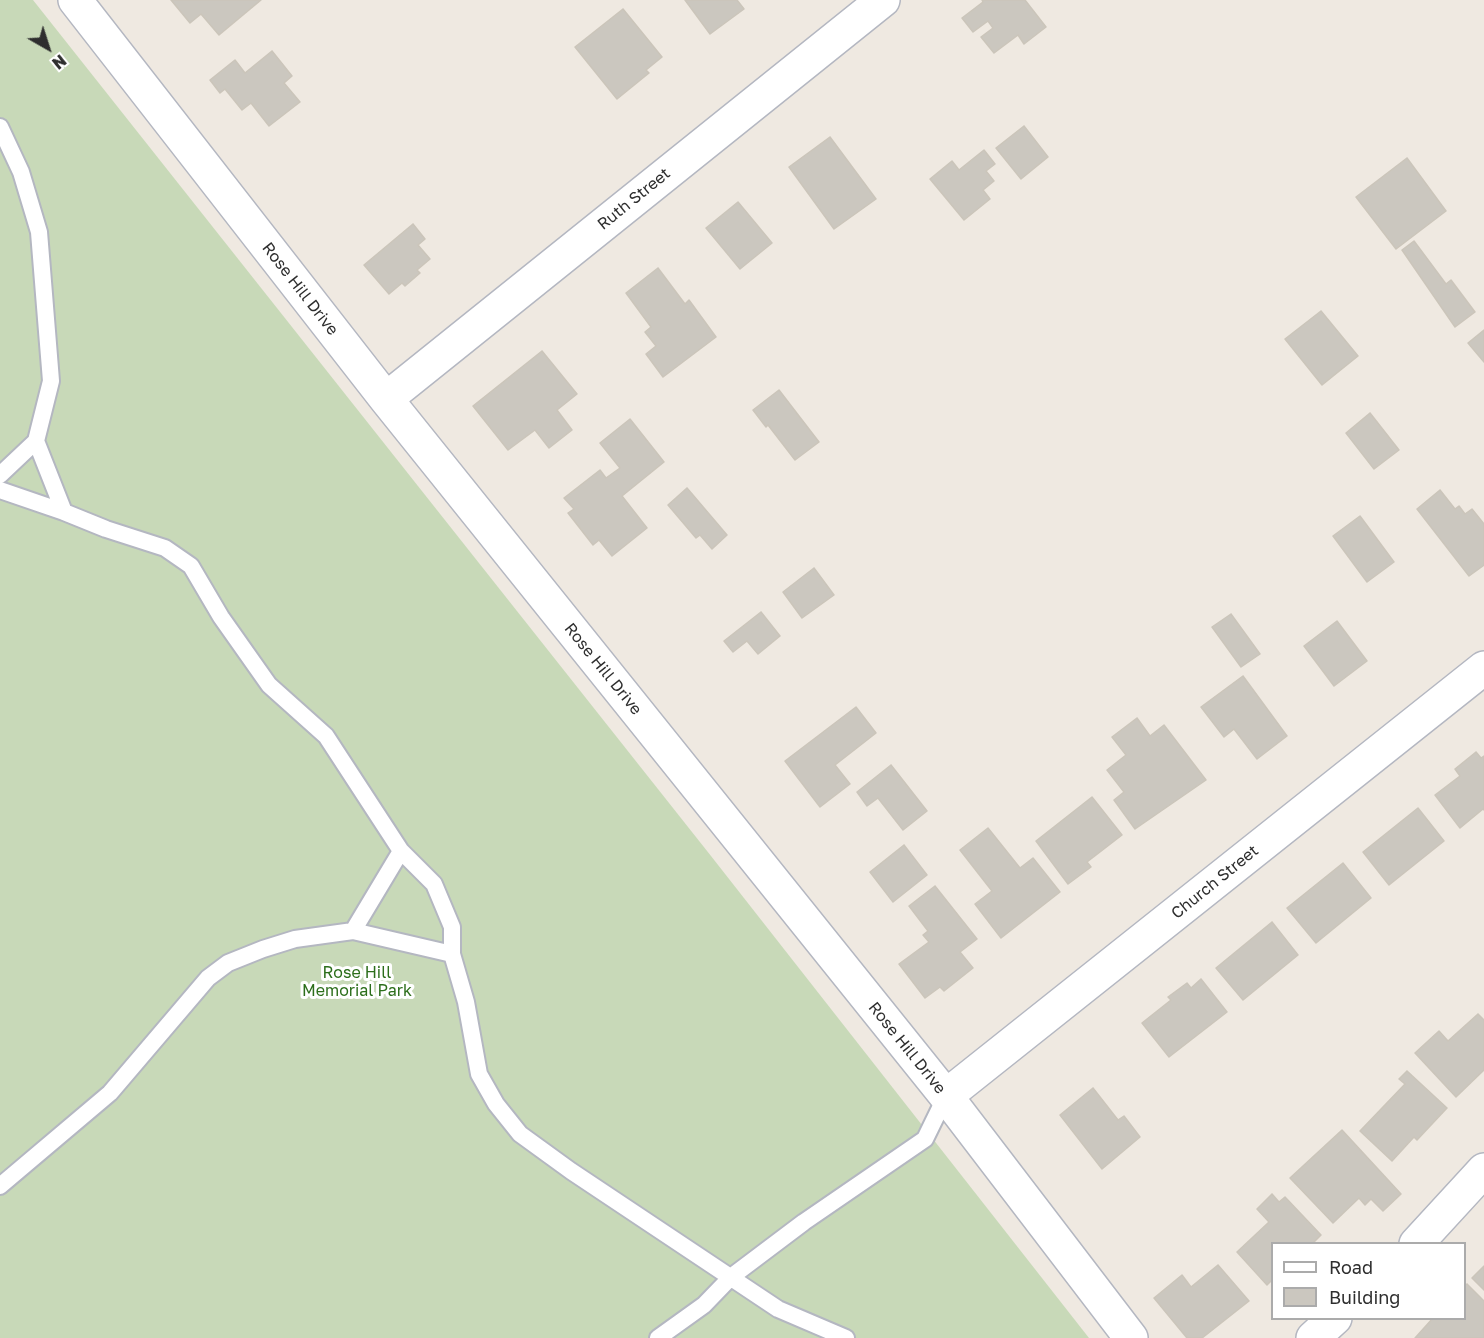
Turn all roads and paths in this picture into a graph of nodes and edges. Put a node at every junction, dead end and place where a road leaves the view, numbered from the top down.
1 (75, 0) edge
2 (883, 0) edge
3 (0, 127) edge
4 (386, 399) junction
5 (36, 441) junction
6 (0, 475) edge
7 (0, 490) edge
8 (64, 512) junction
9 (1484, 668) edge
10 (401, 851) junction
11 (352, 931) junction
12 (452, 954) junction
13 (946, 1096) junction
14 (1484, 1170) edge
15 (0, 1186) edge
16 (1418, 1242) edge
17 (732, 1277) junction
18 (1333, 1320) edge
19 (658, 1338) edge
20 (846, 1338) edge
21 (1131, 1338) edge
22 (1313, 1338) edge

1 - 4 street, Rose Hill Drive
2 - 4 street, Ruth Street
3 - 5 lane
4 - 13 street, Rose Hill Drive
5 - 6 lane
5 - 8 lane
7 - 8 lane
8 - 10 lane
9 - 13 street, Church Street
10 - 11 lane
10 - 12 lane
11 - 12 lane
11 - 15 lane
12 - 17 lane
13 - 17 lane
13 - 21 street, Rose Hill Drive
14 - 16 street
17 - 19 lane
17 - 20 lane
18 - 22 street

